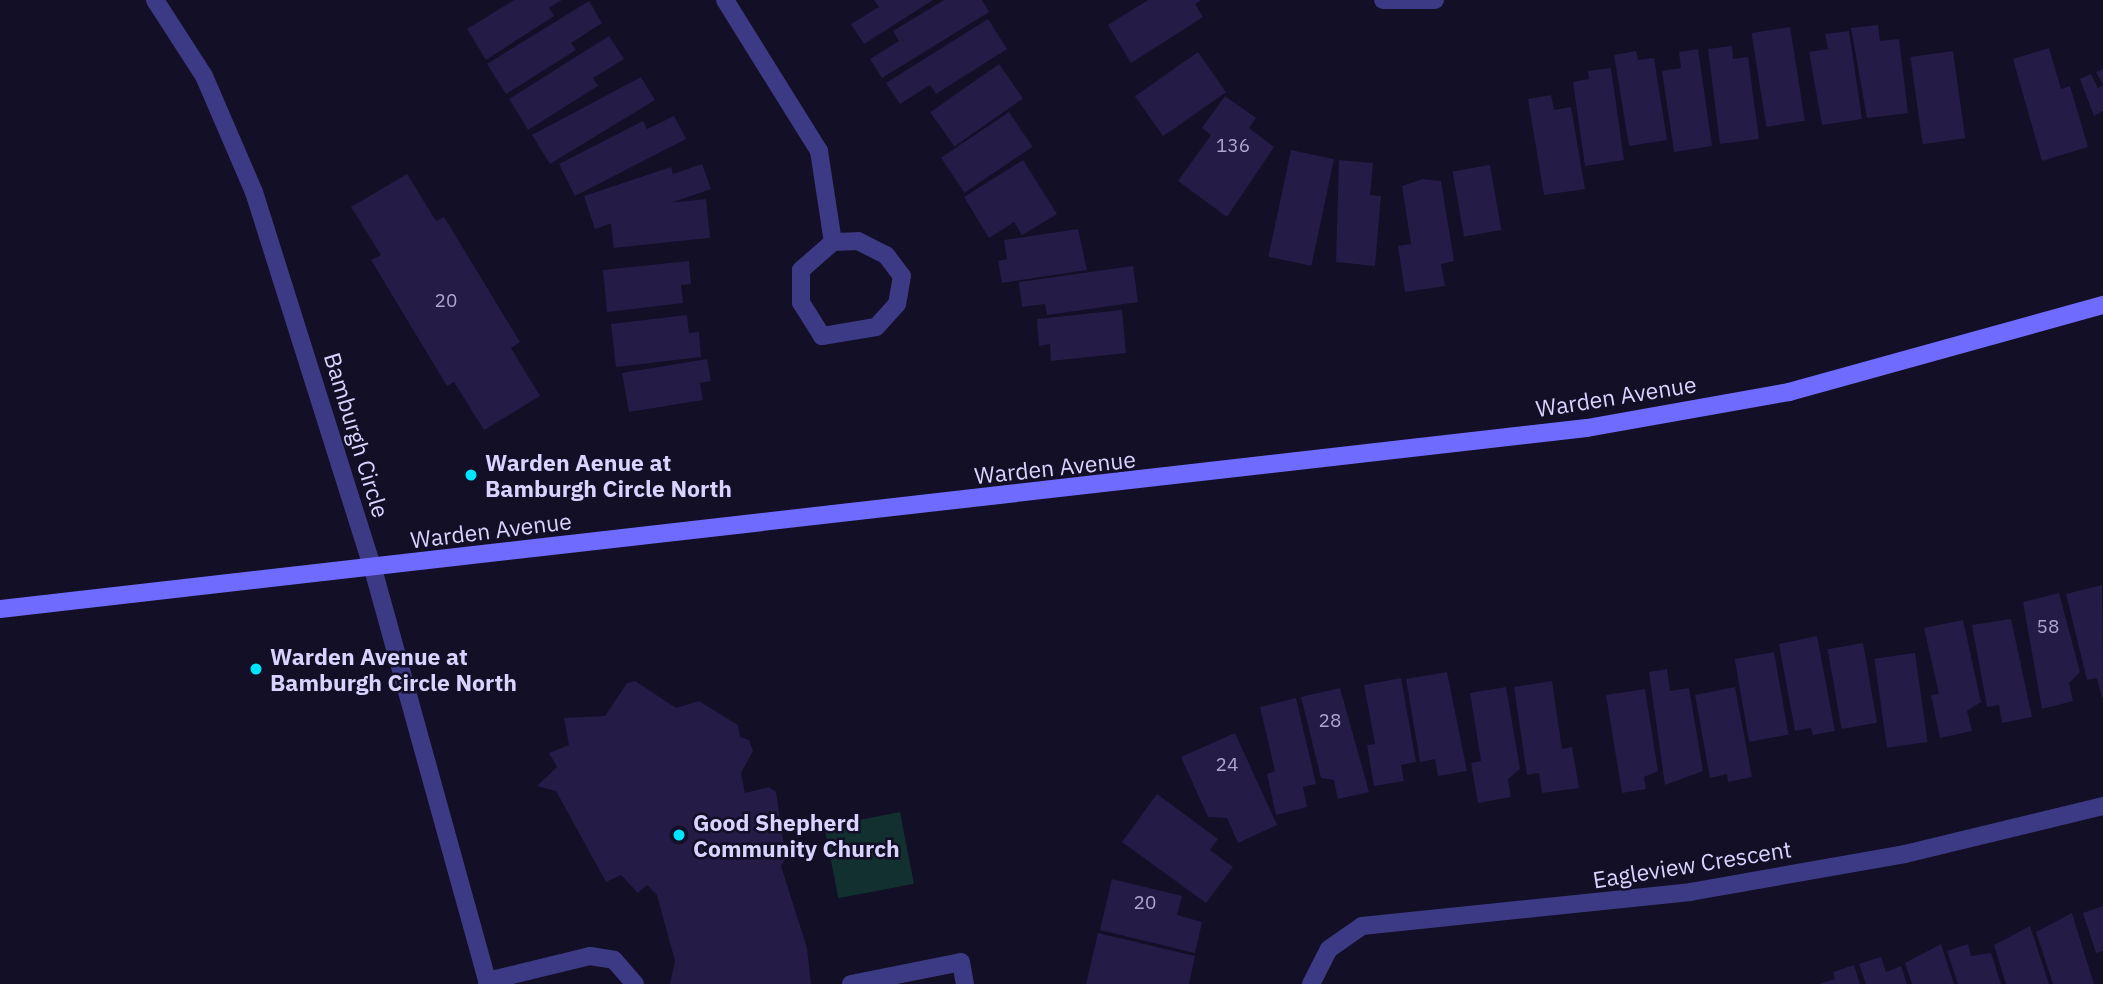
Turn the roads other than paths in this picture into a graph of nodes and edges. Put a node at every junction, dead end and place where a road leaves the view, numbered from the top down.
1 (155, 0) edge
2 (725, 0) edge
3 (1383, 0) edge
4 (1435, 0) edge
5 (833, 242) junction
6 (2103, 305) edge
7 (373, 569) junction
8 (0, 609) edge
9 (2103, 806) edge
10 (488, 983) edge
11 (635, 984) edge
12 (851, 984) edge
13 (965, 984) edge
14 (1311, 984) edge

1 - 7 street, Bamburgh Circle
2 - 5 street
3 - 4 street
5 - 5 street
6 - 7 main road, Warden Avenue
7 - 8 main road, Warden Avenue
7 - 10 street, Bamburgh Circle
9 - 14 street, Eagleview Crescent
10 - 11 street
12 - 13 street

